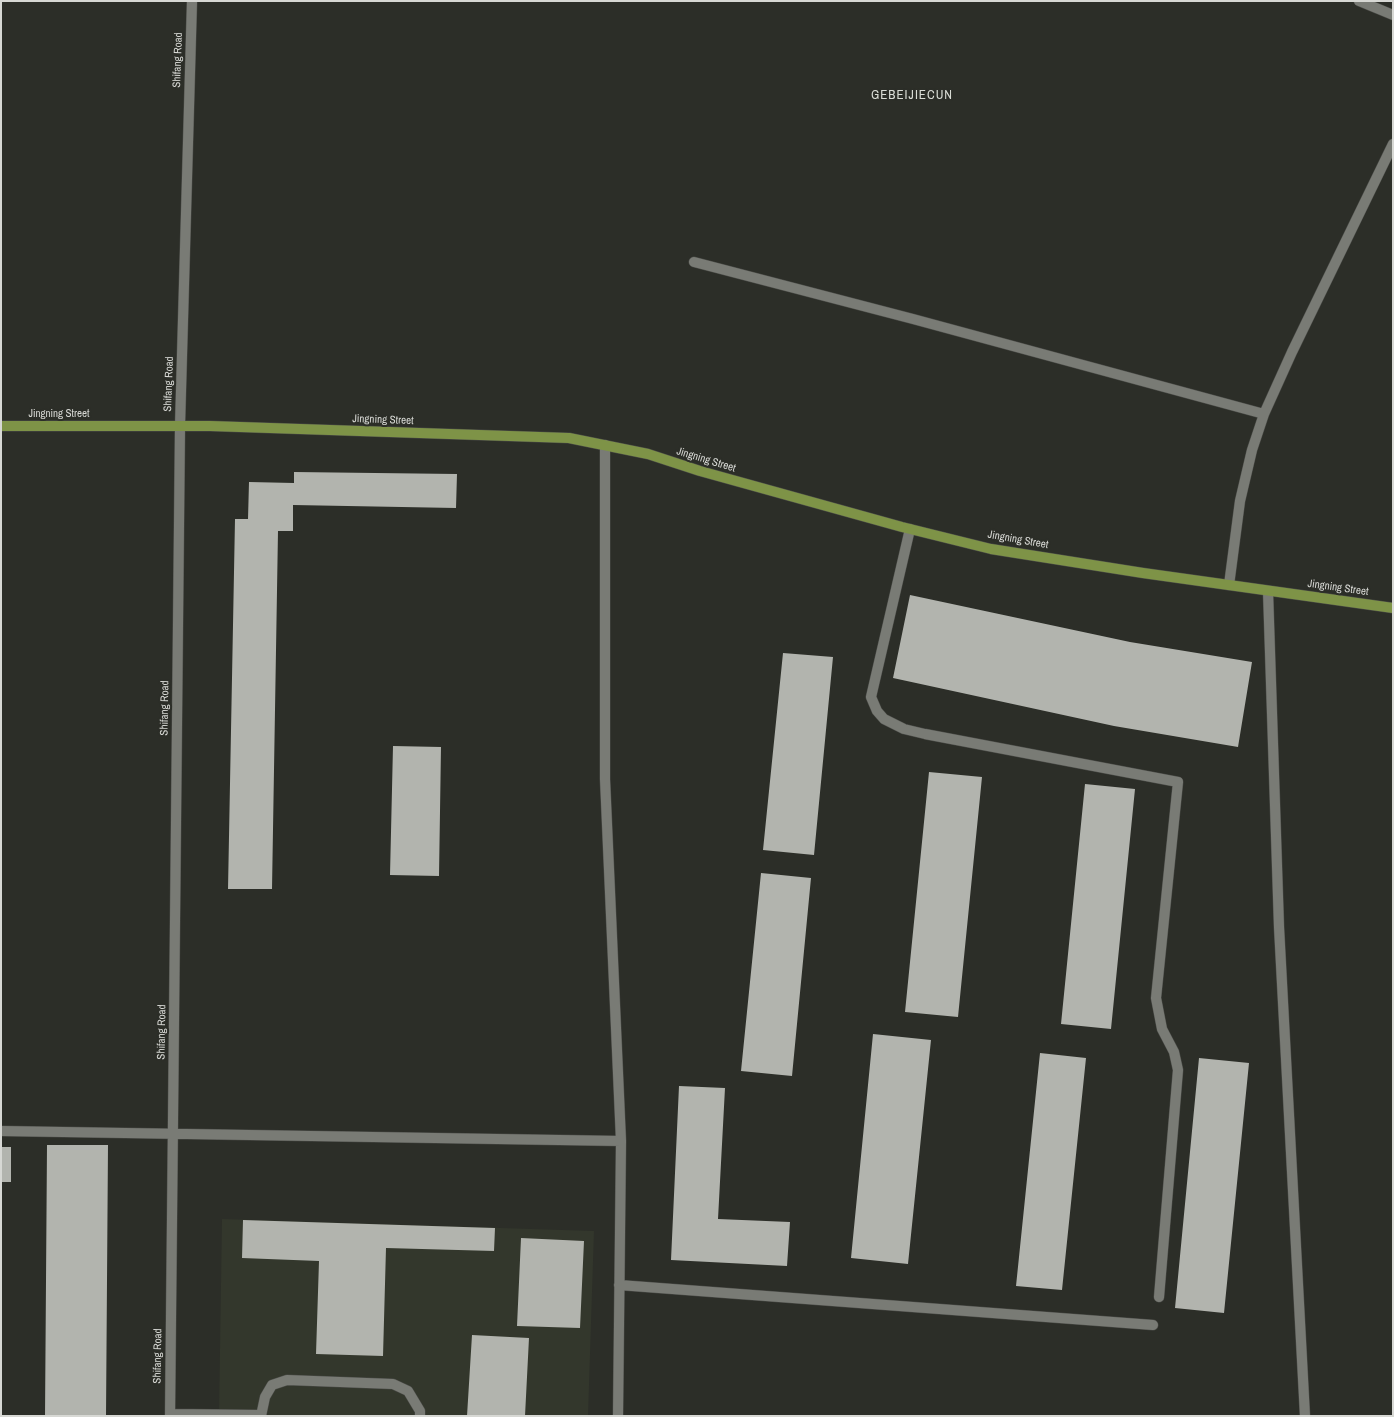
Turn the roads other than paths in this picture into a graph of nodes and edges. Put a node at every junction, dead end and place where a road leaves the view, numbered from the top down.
1 (192, 1) edge
2 (1359, 1) edge
3 (1393, 15) edge
4 (1393, 144) edge
5 (694, 262) dead end
6 (1264, 414) junction
7 (1, 426) edge
8 (180, 426) junction
9 (605, 445) junction
10 (910, 529) junction
11 (1229, 585) junction
12 (1268, 590) junction
13 (1393, 608) edge
14 (1, 1131) edge
15 (173, 1133) junction
16 (620, 1141) junction
17 (619, 1285) junction
18 (1159, 1297) dead end
19 (1153, 1325) dead end
20 (170, 1415) edge
21 (261, 1416) edge
22 (420, 1416) edge
23 (618, 1416) edge
24 (1305, 1416) edge

1 - 8 street, Shifang Road
2 - 3 street
4 - 6 street
5 - 6 street
6 - 11 street
7 - 8 main road, Jingning Street
8 - 9 main road, Jingning Street
8 - 15 street, Shifang Road
9 - 10 main road, Jingning Street
9 - 16 street
10 - 11 main road, Jingning Street
10 - 18 street
11 - 12 main road, Jingning Street
12 - 13 main road, Jingning Street
12 - 24 street
14 - 15 street
15 - 16 street
15 - 20 street, Shifang Road
16 - 17 street
17 - 19 street
17 - 23 street
20 - 21 street
21 - 22 street

